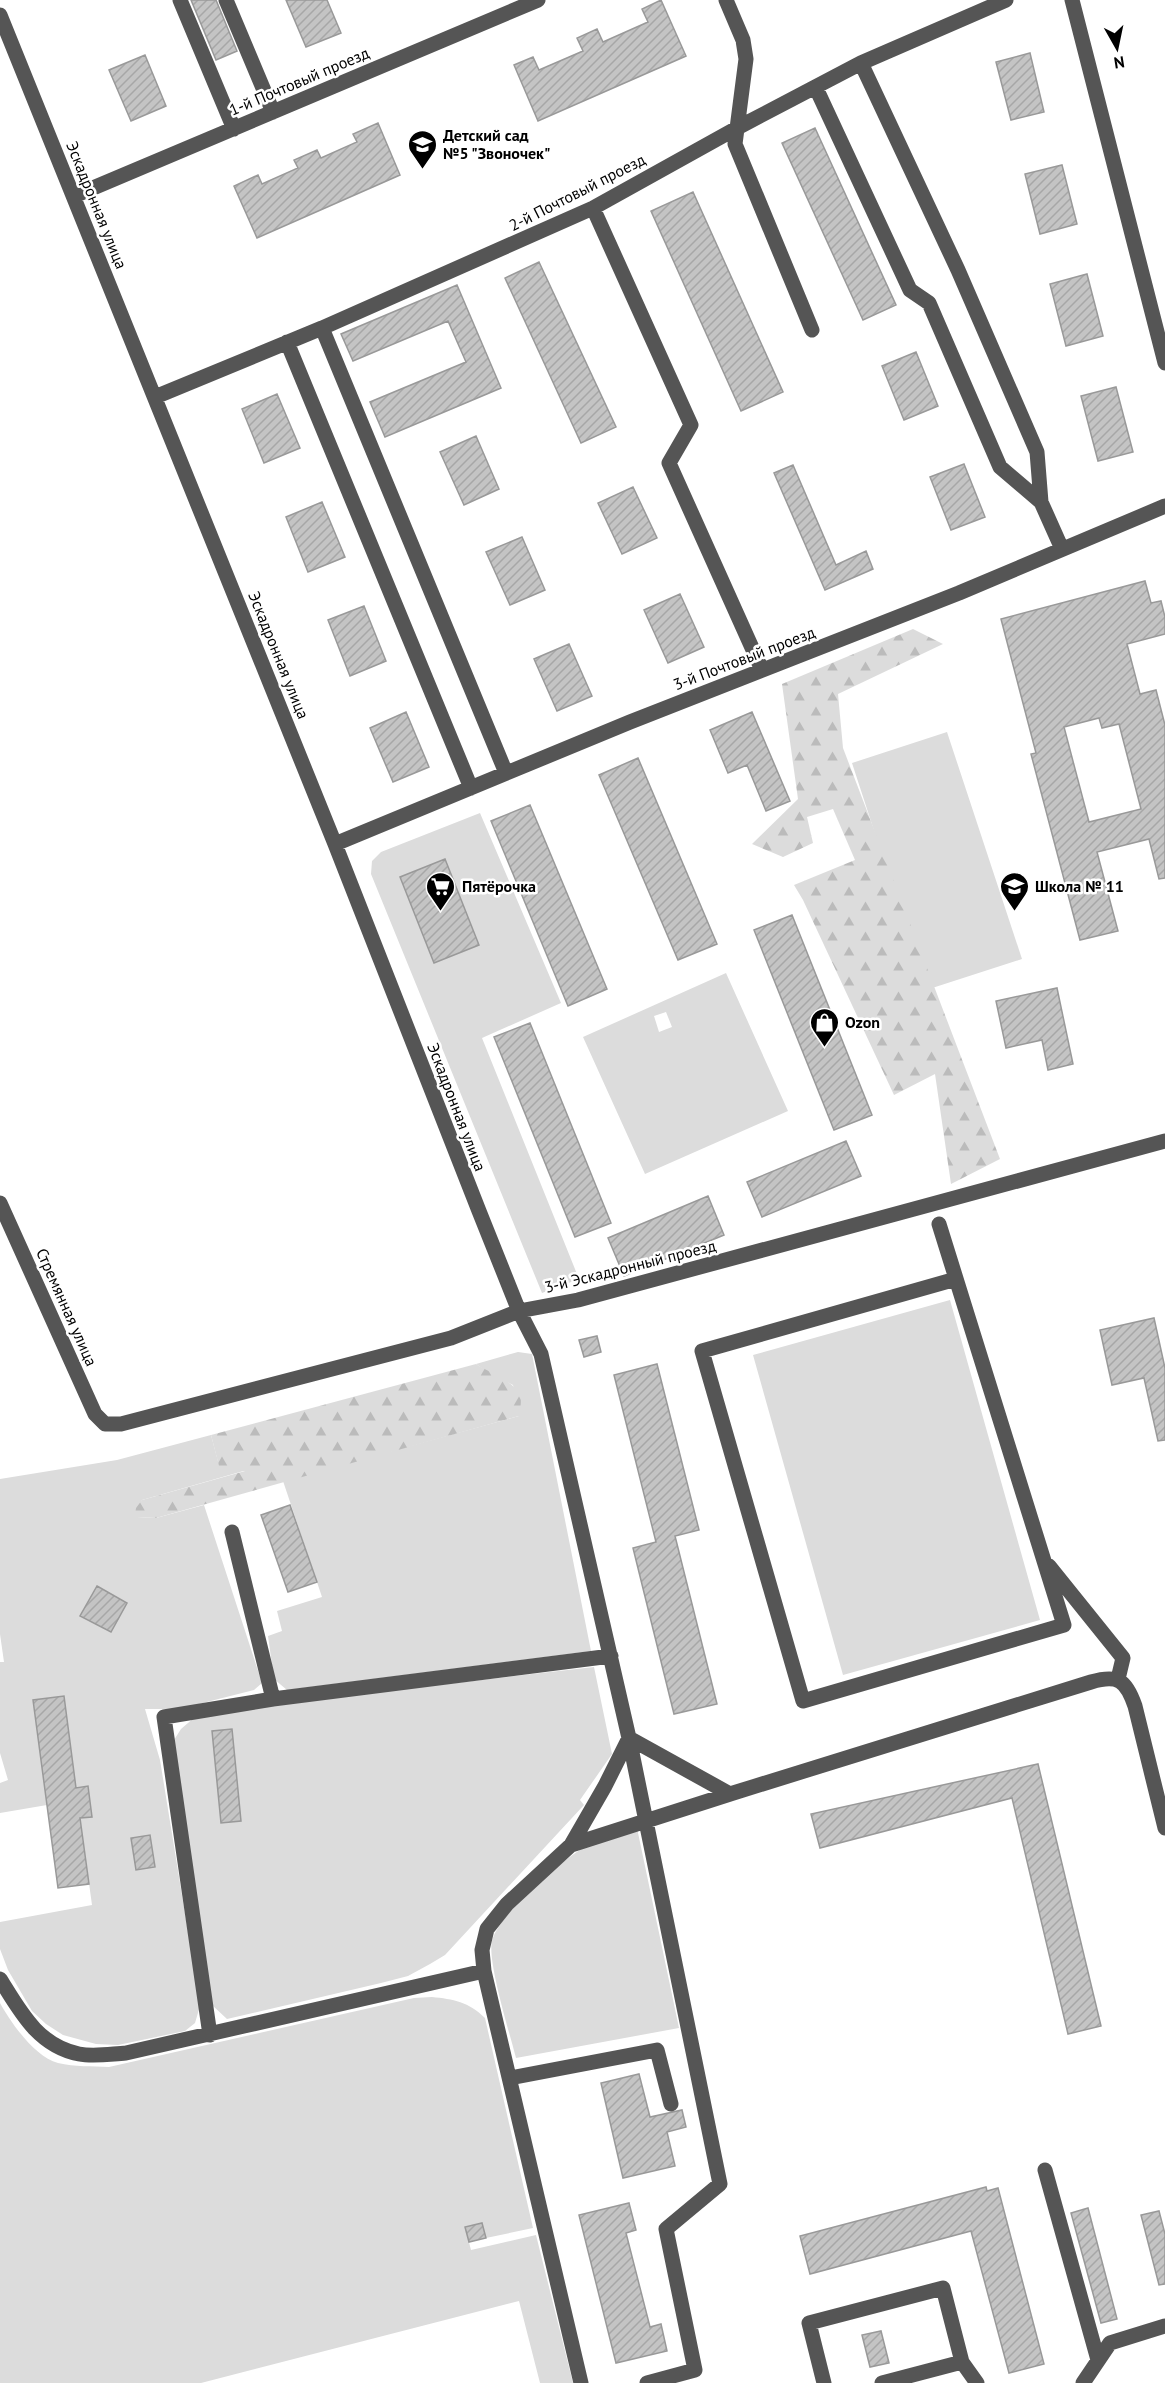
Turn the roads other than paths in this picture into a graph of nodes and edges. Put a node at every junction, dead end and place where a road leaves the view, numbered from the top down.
1 (180, 0) edge
2 (226, 0) edge
3 (726, 0) edge
4 (1006, 0) edge
5 (1072, 0) edge
6 (531, 1) edge
7 (0, 15) edge
8 (861, 63) junction
9 (816, 88) junction
10 (273, 112) junction
11 (737, 128) junction
12 (234, 129) junction
13 (74, 196) junction
14 (593, 208) junction
15 (322, 328) junction
16 (812, 330) dead end
17 (288, 342) junction
18 (1165, 363) edge
19 (155, 397) junction
20 (1041, 502) junction
21 (1165, 506) edge
22 (1062, 549) junction
23 (762, 670) junction
24 (506, 773) junction
25 (471, 788) junction
26 (335, 844) junction
27 (1165, 1141) edge
28 (0, 1203) edge
29 (939, 1224) dead end
30 (956, 1279) junction
31 (519, 1311) junction
32 (105, 1424) joint
33 (232, 1532) dead end
34 (1044, 1558) junction
35 (611, 1656) junction
36 (1118, 1679) junction
37 (273, 1699) junction
38 (628, 1738) junction
39 (730, 1794) junction
40 (646, 1820) junction
41 (1165, 1828) edge
42 (571, 1845) junction
43 (484, 1971) junction
44 (0, 1979) edge
45 (210, 2035) junction
46 (510, 2078) junction
47 (671, 2104) dead end
48 (1045, 2170) dead end
49 (1165, 2326) edge
50 (1098, 2360) junction
51 (963, 2362) junction
52 (581, 2383) edge
53 (647, 2383) edge
54 (825, 2383) edge
55 (882, 2383) edge
56 (977, 2383) edge
57 (1083, 2383) edge

1 - 12 street
2 - 10 street
3 - 11 street
4 - 8 street, 2-й Почтовый проезд
5 - 18 street
6 - 10 street, 1-й Почтовый проезд
7 - 13 street, Эскадронная улица
8 - 9 street, 2-й Почтовый проезд
8 - 20 street
9 - 11 street, 2-й Почтовый проезд
9 - 20 street
10 - 12 street, 1-й Почтовый проезд
11 - 14 street, 2-й Почтовый проезд
11 - 16 street
12 - 13 street, 1-й Почтовый проезд
13 - 19 street, Эскадронная улица
14 - 15 street, 2-й Почтовый проезд
14 - 23 street
15 - 17 street, 2-й Почтовый проезд
15 - 24 street
17 - 19 street, 2-й Почтовый проезд
17 - 25 street
19 - 26 street, Эскадронная улица
20 - 22 street
21 - 22 street, 3-й Почтовый проезд
22 - 23 street, 3-й Почтовый проезд
23 - 24 street, 3-й Почтовый проезд
24 - 25 street, 3-й Почтовый проезд
25 - 26 street, 3-й Почтовый проезд
26 - 31 street, Эскадронная улица
27 - 31 street, 3-й Эскадронный проезд
28 - 32 street, Стремянная улица
29 - 30 street
30 - 34 street
30 - 34 street
31 - 32 street, 3-й Эскадронный проезд
31 - 35 street, Эскадронная улица
33 - 37 street
34 - 36 street
35 - 37 street
35 - 38 street, Эскадронная улица
36 - 39 street
36 - 41 street
37 - 45 street
38 - 39 street
38 - 40 street, Эскадронная улица
38 - 42 street
39 - 40 street
40 - 42 street
40 - 53 street, Эскадронная улица
42 - 43 street
43 - 45 street
43 - 46 street
44 - 45 street
46 - 47 street
46 - 52 street
48 - 50 street
49 - 50 street
50 - 57 street
51 - 54 street
51 - 55 street
51 - 56 street

